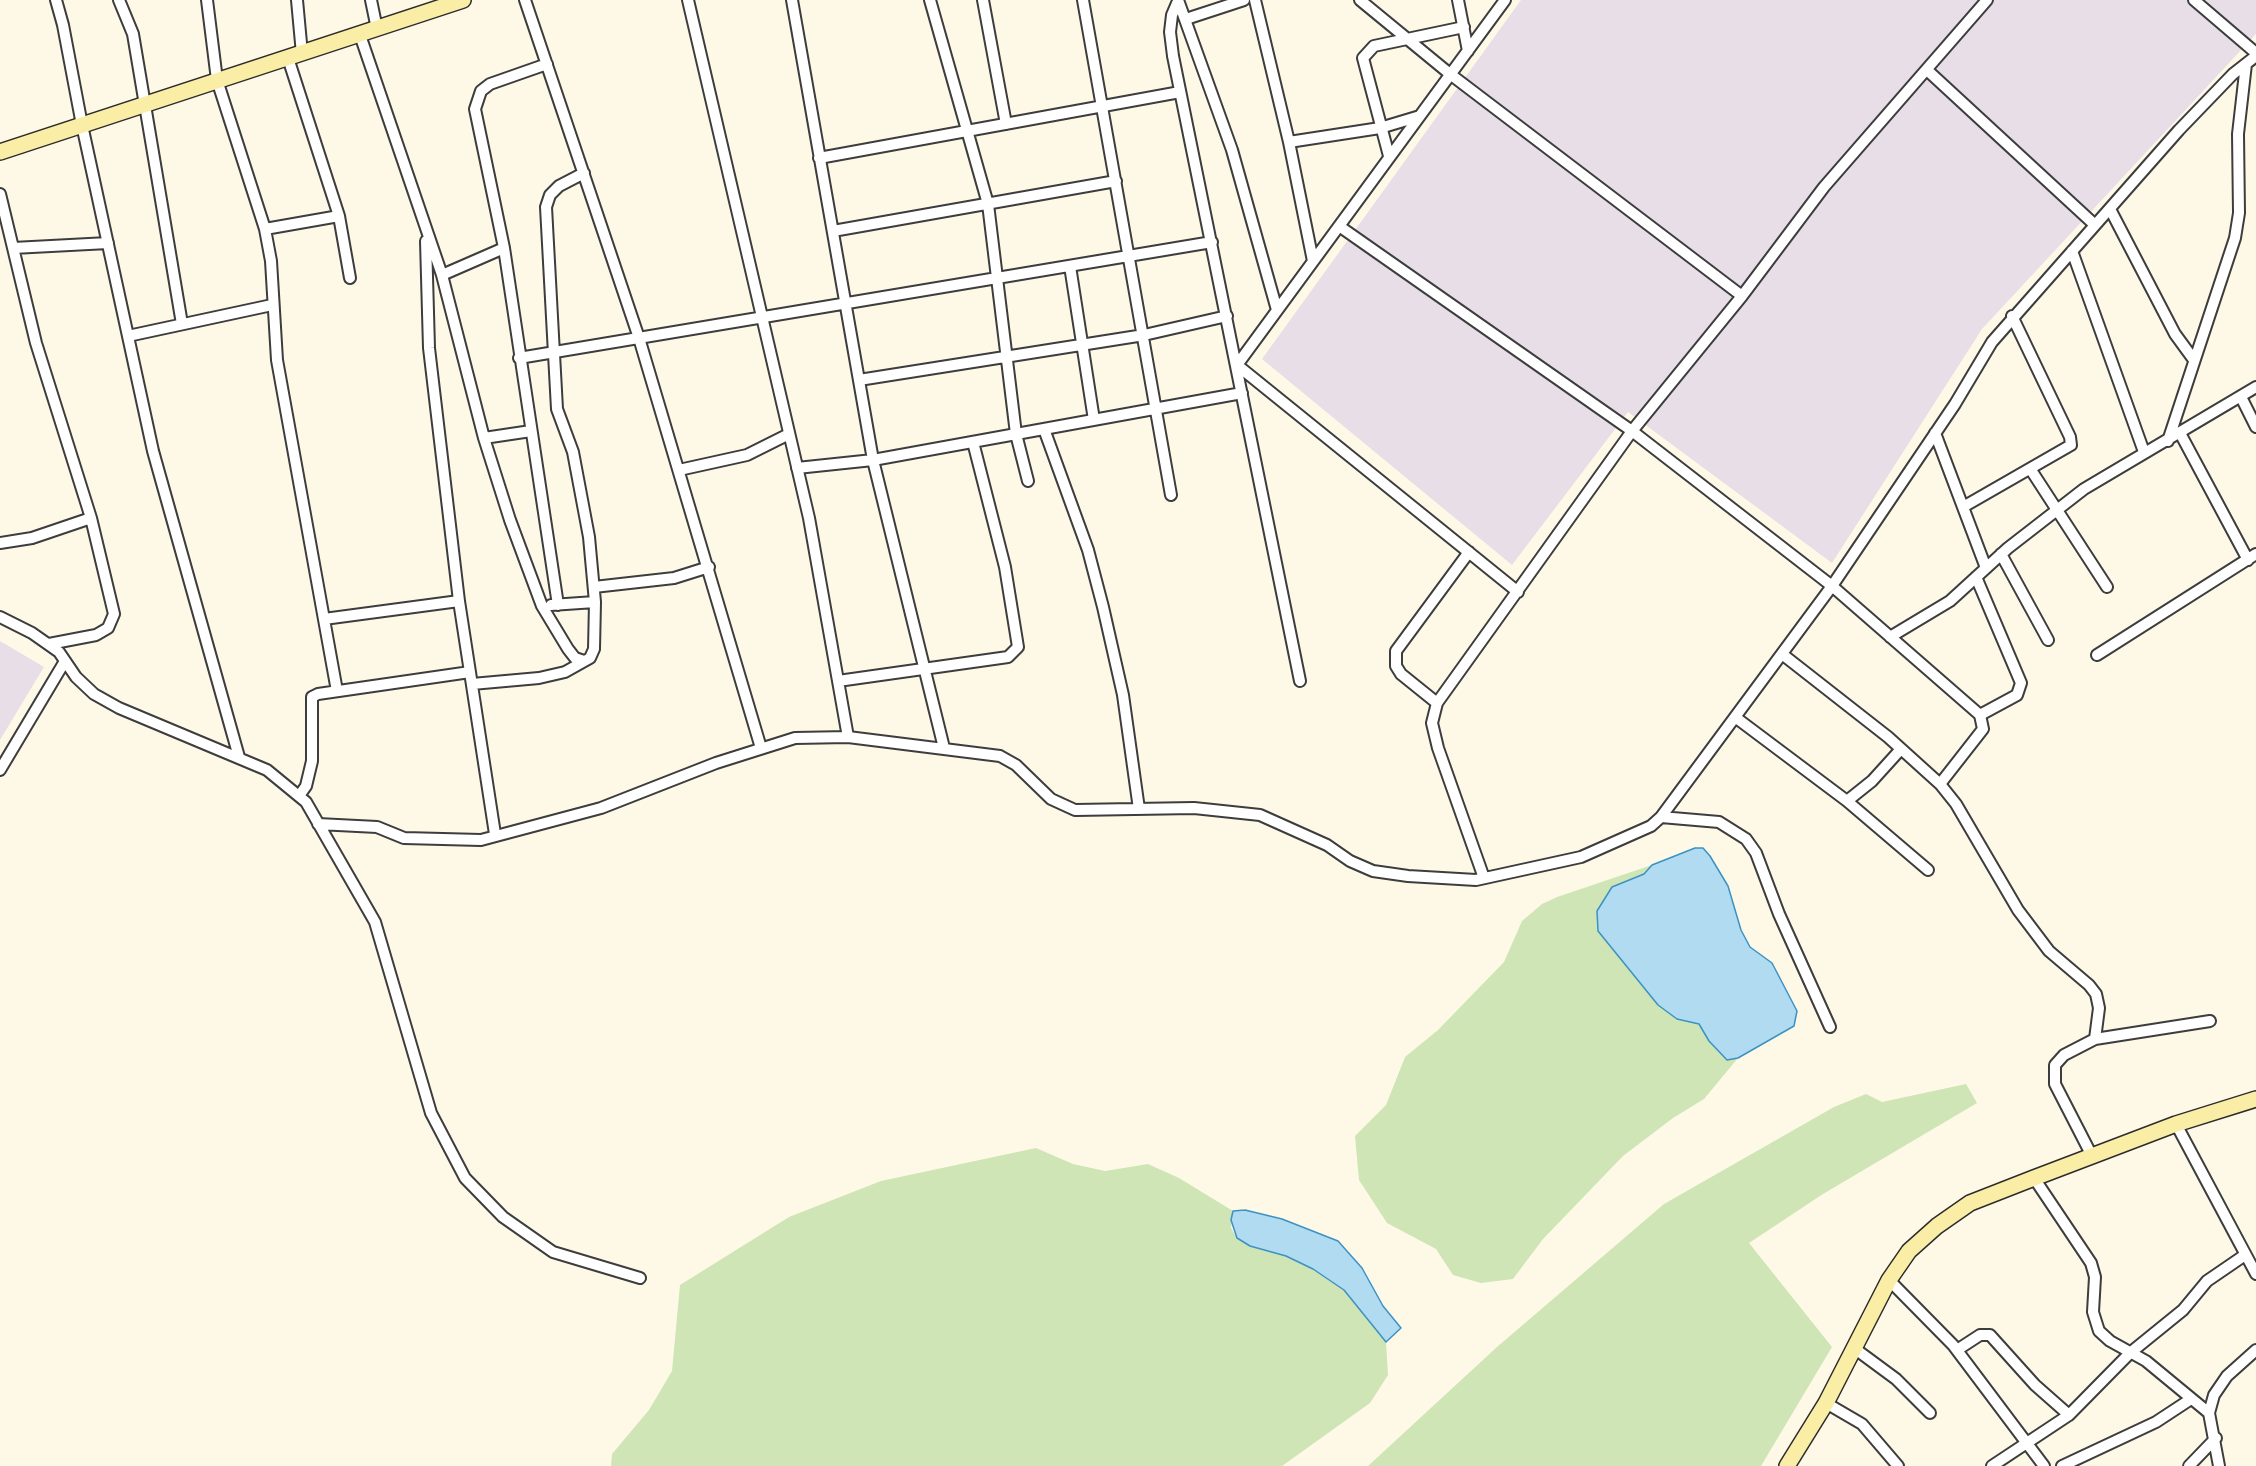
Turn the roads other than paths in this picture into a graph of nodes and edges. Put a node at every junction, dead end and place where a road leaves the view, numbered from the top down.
1 (56, 0) edge
2 (119, 0) edge
3 (207, 0) edge
4 (297, 0) edge
5 (371, 0) edge
6 (464, 0) edge
7 (525, 0) edge
8 (688, 0) edge
9 (792, 0) edge
10 (930, 0) edge
11 (983, 0) edge
12 (1083, 0) edge
13 (1244, 0) edge
14 (1255, 0) edge
15 (1360, 0) edge
16 (1458, 0) edge
17 (1505, 0) edge
18 (1988, 0) edge
19 (2194, 0) edge
20 (1178, 1) edge
21 (446, 3) edge
22 (1186, 19) junction
23 (1464, 27) junction
24 (377, 29) junction
25 (360, 35) junction
26 (1408, 39) junction
27 (1468, 51) junction
28 (2256, 54) edge
29 (295, 56) junction
30 (547, 64) junction
31 (2246, 64) junction
32 (1927, 70) junction
33 (1450, 74) junction
34 (217, 80) junction
35 (1180, 92) junction
36 (143, 104) junction
37 (1102, 106) junction
38 (1420, 116) junction
39 (1006, 123) junction
40 (82, 125) junction
41 (1380, 128) junction
42 (968, 131) junction
43 (1289, 142) junction
44 (0, 152) edge
45 (1389, 156) junction
46 (819, 158) junction
47 (584, 173) junction
48 (1116, 181) junction
49 (0, 194) edge
50 (988, 204) junction
51 (2110, 209) junction
52 (339, 216) junction
53 (2095, 225) junction
54 (1339, 226) junction
55 (426, 228) junction
56 (266, 229) junction
57 (833, 231) junction
58 (1212, 242) junction
59 (108, 243) junction
60 (13, 248) junction
61 (504, 248) junction
62 (2072, 251) junction
63 (1129, 256) junction
64 (1313, 261) junction
65 (1070, 266) junction
66 (442, 276) junction
67 (350, 278) dead end
68 (998, 279) junction
69 (1742, 296) junction
70 (846, 303) junction
71 (272, 305) junction
72 (1277, 310) junction
73 (762, 316) junction
74 (1227, 316) junction
75 (2012, 316) junction
76 (182, 324) junction
77 (1144, 335) junction
78 (128, 336) junction
79 (639, 338) junction
80 (1082, 344) junction
81 (553, 353) junction
82 (1005, 355) junction
83 (519, 358) junction
84 (2194, 360) junction
85 (1237, 365) junction
86 (859, 380) junction
87 (2256, 387) edge
88 (1242, 393) junction
89 (2241, 397) junction
90 (1157, 408) junction
91 (1094, 420) junction
92 (2256, 427) edge
93 (1044, 429) junction
94 (531, 430) junction
95 (1632, 431) junction
96 (1935, 433) junction
97 (789, 434) junction
98 (1016, 434) junction
99 (2180, 434) junction
100 (484, 438) junction
101 (2168, 441) junction
102 (973, 442) junction
103 (2144, 452) junction
104 (873, 460) junction
105 (797, 468) junction
106 (679, 470) junction
107 (2031, 470) junction
108 (1028, 481) dead end
109 (1171, 495) dead end
110 (1963, 507) junction
111 (2056, 510) junction
112 (91, 518) junction
113 (0, 543) edge
114 (1469, 552) junction
115 (2001, 554) junction
116 (2252, 557) edge
117 (709, 567) junction
118 (1986, 568) junction
119 (1976, 577) junction
120 (1832, 586) junction
121 (594, 587) junction
122 (2107, 587) dead end
123 (1518, 592) junction
124 (459, 601) junction
125 (595, 602) junction
126 (558, 605) junction
127 (542, 606) junction
128 (0, 617) edge
129 (324, 619) junction
130 (1890, 637) junction
131 (2048, 640) dead end
132 (48, 644) junction
133 (1782, 654) junction
134 (2097, 655) dead end
135 (65, 661) junction
136 (584, 661) junction
137 (924, 667) junction
138 (470, 672) junction
139 (838, 681) junction
140 (1300, 681) dead end
141 (472, 684) junction
142 (337, 691) junction
143 (1437, 703) junction
144 (1980, 715) junction
145 (1735, 717) junction
146 (848, 736) junction
147 (761, 748) junction
148 (944, 748) junction
149 (1901, 749) junction
150 (239, 757) junction
151 (0, 770) edge
152 (1940, 784) junction
153 (299, 796) junction
154 (1847, 801) junction
155 (1139, 809) junction
156 (1661, 817) junction
157 (318, 824) junction
158 (495, 834) junction
159 (1928, 870) dead end
160 (1484, 878) junction
161 (2210, 1021) dead end
162 (1830, 1027) dead end
163 (2095, 1039) junction
164 (2256, 1099) edge
165 (2176, 1124) junction
166 (2092, 1156) junction
167 (2034, 1178) junction
168 (2245, 1255) junction
169 (2256, 1274) edge
170 (640, 1278) dead end
171 (1889, 1280) junction
172 (1854, 1348) junction
173 (1957, 1350) junction
174 (2256, 1350) edge
175 (2130, 1353) junction
176 (2191, 1399) junction
177 (1826, 1403) junction
178 (1930, 1413) dead end
179 (2209, 1413) junction
180 (2069, 1415) junction
181 (2216, 1438) junction
182 (2028, 1444) junction
183 (1787, 1466) edge
184 (1898, 1466) edge
185 (1992, 1466) edge
186 (2044, 1466) edge
187 (2062, 1466) edge
188 (2188, 1466) edge
189 (2219, 1466) edge

1 - 40 street
2 - 36 street
3 - 34 street
4 - 29 street
5 - 24 street
6 - 21 street
7 - 30 street
8 - 73 street
9 - 46 street
10 - 42 street
11 - 39 street
12 - 37 street
13 - 22 street
14 - 43 street
15 - 26 street
16 - 23 street
17 - 27 street
18 - 32 street
19 - 28 street
20 - 22 street
20 - 35 street
21 - 24 street
22 - 72 street
23 - 26 street
23 - 27 street
24 - 25 street
25 - 29 street
25 - 55 street
26 - 33 street
26 - 41 street
27 - 33 street
28 - 31 street
29 - 34 street
29 - 52 street
30 - 47 street
30 - 61 street
31 - 51 street
31 - 84 street
32 - 53 street
32 - 69 street
33 - 38 street
33 - 69 street
34 - 36 street
34 - 56 street
35 - 37 street
35 - 58 street
36 - 40 street
36 - 76 street
37 - 39 street
37 - 48 street
38 - 41 street
38 - 45 street
39 - 42 street
40 - 44 street
40 - 59 street
41 - 43 street
41 - 45 street
42 - 46 street
42 - 50 street
43 - 64 street
45 - 54 street
46 - 57 street
47 - 79 street
47 - 81 street
48 - 50 street
48 - 63 street
49 - 60 street
50 - 57 street
50 - 68 street
51 - 53 street
51 - 84 street
52 - 56 street
52 - 67 street
53 - 62 street
54 - 64 street
54 - 95 street
55 - 66 street
55 - 124 street
56 - 71 street
57 - 70 street
58 - 63 street
58 - 74 street
59 - 60 street
59 - 78 street
60 - 112 street
61 - 66 street
61 - 83 street
62 - 75 street
62 - 103 street
63 - 65 street
63 - 77 street
64 - 72 street
65 - 68 street
65 - 80 street
66 - 100 street
68 - 70 street
68 - 82 street
69 - 95 street
70 - 73 street
70 - 86 street
71 - 76 street
71 - 129 street
72 - 85 street
73 - 79 street
73 - 97 street
74 - 77 street
74 - 85 street
75 - 96 street
75 - 107 street
76 - 78 street
77 - 80 street
77 - 90 street
78 - 150 street
79 - 81 street
79 - 106 street
80 - 82 street
80 - 91 street
81 - 83 street
81 - 121 street
82 - 86 street
82 - 98 street
83 - 94 street
84 - 101 street
85 - 88 street
85 - 114 street
86 - 104 street
87 - 89 street
88 - 90 street
88 - 140 street
89 - 92 street
89 - 99 street
90 - 91 street
90 - 109 street
91 - 93 street
93 - 98 street
93 - 155 street
94 - 100 street
94 - 126 street
95 - 120 street
95 - 123 street
96 - 110 street
96 - 120 street
97 - 105 street
97 - 106 street
98 - 102 street
98 - 108 street
99 - 101 street
99 - 116 street
100 - 127 street
101 - 103 street
102 - 104 street
102 - 137 street
103 - 111 street
104 - 105 street
104 - 137 street
105 - 139 street
106 - 117 street
107 - 110 street
107 - 111 street
110 - 118 street
111 - 115 street
111 - 122 street
112 - 113 street
112 - 132 street
114 - 123 street
114 - 143 street
115 - 118 street
115 - 131 street
116 - 134 street
117 - 121 street
117 - 147 street
118 - 119 street
119 - 130 street
119 - 144 street
120 - 130 street
120 - 133 street
121 - 125 street
123 - 143 street
124 - 129 street
124 - 138 street
125 - 126 street
125 - 136 street
126 - 127 street
127 - 136 street
128 - 132 street
129 - 142 street
130 - 144 street
132 - 135 street
133 - 145 street
133 - 149 street
135 - 150 street
135 - 151 street
136 - 141 street
137 - 139 street
137 - 148 street
138 - 141 street
138 - 142 street
139 - 146 street
141 - 158 street
142 - 153 street
143 - 160 street
144 - 152 street
145 - 154 street
145 - 156 street
146 - 147 street
146 - 148 street
147 - 158 street
148 - 155 street
149 - 152 street
149 - 154 street
150 - 153 street
152 - 163 street
153 - 157 street
154 - 159 street
155 - 160 street
156 - 160 street
156 - 162 street
157 - 158 street
157 - 170 street
161 - 163 street
163 - 166 street
164 - 165 street
165 - 166 street
165 - 168 street
166 - 167 street
167 - 171 street
167 - 175 street
168 - 169 street
168 - 175 street
171 - 172 street
171 - 173 street
172 - 177 street
172 - 178 street
173 - 180 street
173 - 182 street
174 - 179 street
175 - 176 street
175 - 180 street
176 - 179 street
176 - 187 street
177 - 183 street
177 - 184 street
179 - 181 street
180 - 182 street
181 - 188 street
181 - 189 street
182 - 185 street
182 - 186 street

